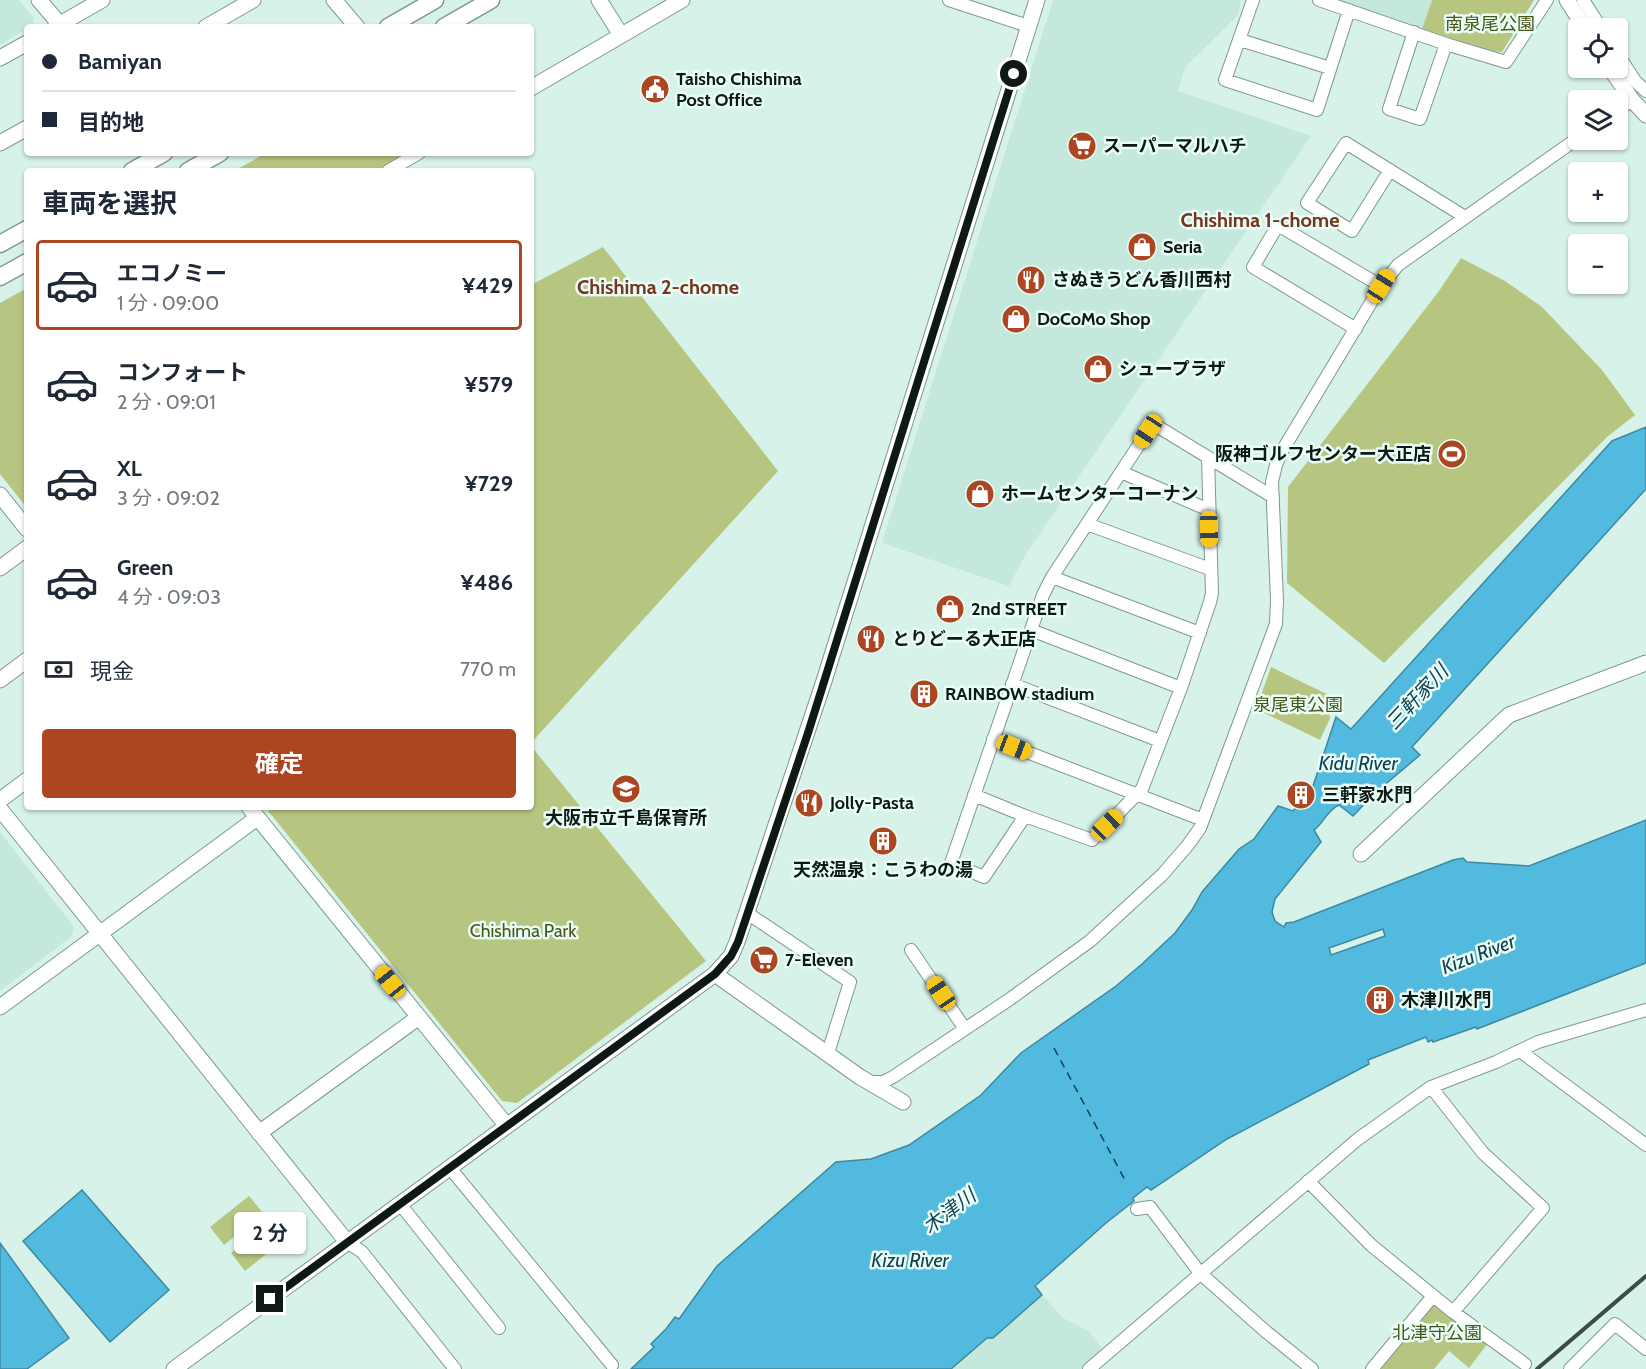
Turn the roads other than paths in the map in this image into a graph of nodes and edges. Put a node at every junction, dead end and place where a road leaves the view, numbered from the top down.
1 (39, 0) edge
2 (102, 0) edge
3 (253, 0) edge
4 (334, 0) edge
5 (435, 0) edge
6 (492, 0) edge
7 (599, 0) edge
8 (682, 0) edge
9 (949, 0) edge
10 (1037, 0) edge
11 (1253, 0) edge
12 (1319, 0) edge
13 (1547, 0) edge
14 (1567, 0) edge
15 (1583, 0) edge
16 (1349, 10) junction
17 (1579, 18) edge
18 (1595, 18) edge
19 (57, 24) edge
20 (61, 24) edge
21 (211, 24) edge
22 (354, 24) edge
23 (393, 24) edge
24 (449, 24) edge
25 (1028, 26) junction
26 (1414, 32) junction
27 (621, 35) junction
28 (1240, 40) junction
29 (1446, 44) junction
30 (24, 45) edge
31 (0, 58) edge
32 (1330, 68) junction
33 (1628, 70) edge
34 (1617, 78) edge
35 (534, 86) edge
36 (1645, 89) edge
37 (1632, 100) junction
38 (1628, 103) edge
39 (1646, 115) edge
40 (24, 130) edge
41 (0, 143) edge
42 (1568, 145) edge
43 (159, 156) edge
44 (215, 156) edge
45 (413, 156) edge
46 (137, 168) edge
47 (193, 168) edge
48 (393, 168) edge
49 (1390, 170) junction
50 (1465, 217) junction
51 (24, 231) edge
52 (0, 244) edge
53 (24, 264) edge
54 (0, 277) edge
55 (1381, 286) junction
56 (1356, 329) junction
57 (1208, 458) junction
58 (1121, 472) junction
59 (0, 495) edge
60 (1273, 497) junction
61 (1209, 510) junction
62 (1087, 524) junction
63 (24, 525) edge
64 (24, 550) edge
65 (0, 568) edge
66 (1210, 569) junction
67 (1052, 577) junction
68 (1031, 630) junction
69 (1200, 633) junction
70 (24, 662) edge
71 (1646, 663) edge
72 (0, 680) edge
73 (1012, 684) junction
74 (1181, 688) junction
75 (993, 740) junction
76 (1160, 741) junction
77 (24, 782) edge
78 (974, 795) junction
79 (1137, 795) junction
80 (0, 800) edge
81 (0, 809) edge
82 (253, 812) edge
83 (1025, 816) junction
84 (1203, 820) junction
85 (1361, 854) dead end
86 (747, 913) junction
87 (99, 933) junction
88 (911, 950) dead end
89 (715, 974) junction
90 (0, 1007) edge
91 (1646, 1010) edge
92 (418, 1017) junction
93 (965, 1029) junction
94 (1520, 1051) junction
95 (828, 1053) junction
96 (869, 1082) junction
97 (1431, 1087) junction
98 (903, 1102) dead end
99 (507, 1126) junction
100 (259, 1133) junction
101 (1646, 1145) edge
102 (450, 1168) junction
103 (1308, 1181) junction
104 (400, 1204) junction
105 (1137, 1209) dead end
106 (347, 1242) junction
107 (1200, 1273) junction
108 (1433, 1296) junction
109 (1453, 1312) junction
110 (500, 1328) dead end
111 (1646, 1349) edge
112 (1525, 1364) dead end
113 (612, 1365) dead end
114 (174, 1369) edge
115 (455, 1369) edge
116 (1089, 1369) edge
117 (1312, 1369) edge
118 (1372, 1369) edge
119 (1570, 1369) edge

1 - 19 street
2 - 20 street
3 - 21 street
4 - 22 street
5 - 23 main road
6 - 24 main road
7 - 27 street
8 - 27 street
9 - 25 street
10 - 25 street
11 - 28 street
12 - 16 street
13 - 29 street
14 - 17 street
15 - 18 street
16 - 26 street
16 - 32 street
25 - 86 street
26 - 29 street
26 - 29 street
27 - 35 street
28 - 32 street
28 - 32 street
30 - 31 street
33 - 36 street
34 - 37 street
37 - 38 street
37 - 39 street
40 - 41 street
42 - 50 street
43 - 46 main road
44 - 47 main road
45 - 48 street
49 - 49 street
49 - 50 street
50 - 55 street
51 - 52 main road
53 - 54 main road
55 - 56 street
55 - 56 street
56 - 60 street
57 - 58 street
57 - 60 street
57 - 61 street
58 - 61 street
58 - 62 street
59 - 63 street
60 - 84 street
61 - 66 street
62 - 66 street
62 - 67 street
64 - 65 street
66 - 69 street
67 - 68 street
67 - 69 street
68 - 73 street
68 - 74 street
69 - 74 street
70 - 72 street
71 - 85 street
73 - 75 street
73 - 76 street
74 - 76 street
75 - 78 street
75 - 79 street
76 - 79 street
77 - 80 street
78 - 83 street
78 - 83 street
79 - 83 street
79 - 84 street
81 - 87 street
82 - 87 street
82 - 92 street
84 - 93 street
86 - 89 street
86 - 95 street
87 - 90 street
87 - 100 street
88 - 93 street
89 - 95 street
89 - 99 street
91 - 94 street
92 - 99 street
92 - 100 street
93 - 96 street
94 - 97 street
94 - 101 street
95 - 96 street
96 - 98 street
97 - 103 street
97 - 109 street
99 - 102 street
100 - 106 street
102 - 104 street
102 - 113 street
103 - 107 street
103 - 108 street
104 - 106 street
104 - 110 street
105 - 107 street
106 - 114 street
106 - 115 street
107 - 116 street
107 - 117 street
108 - 109 street
108 - 118 street
109 - 112 street
111 - 119 street

